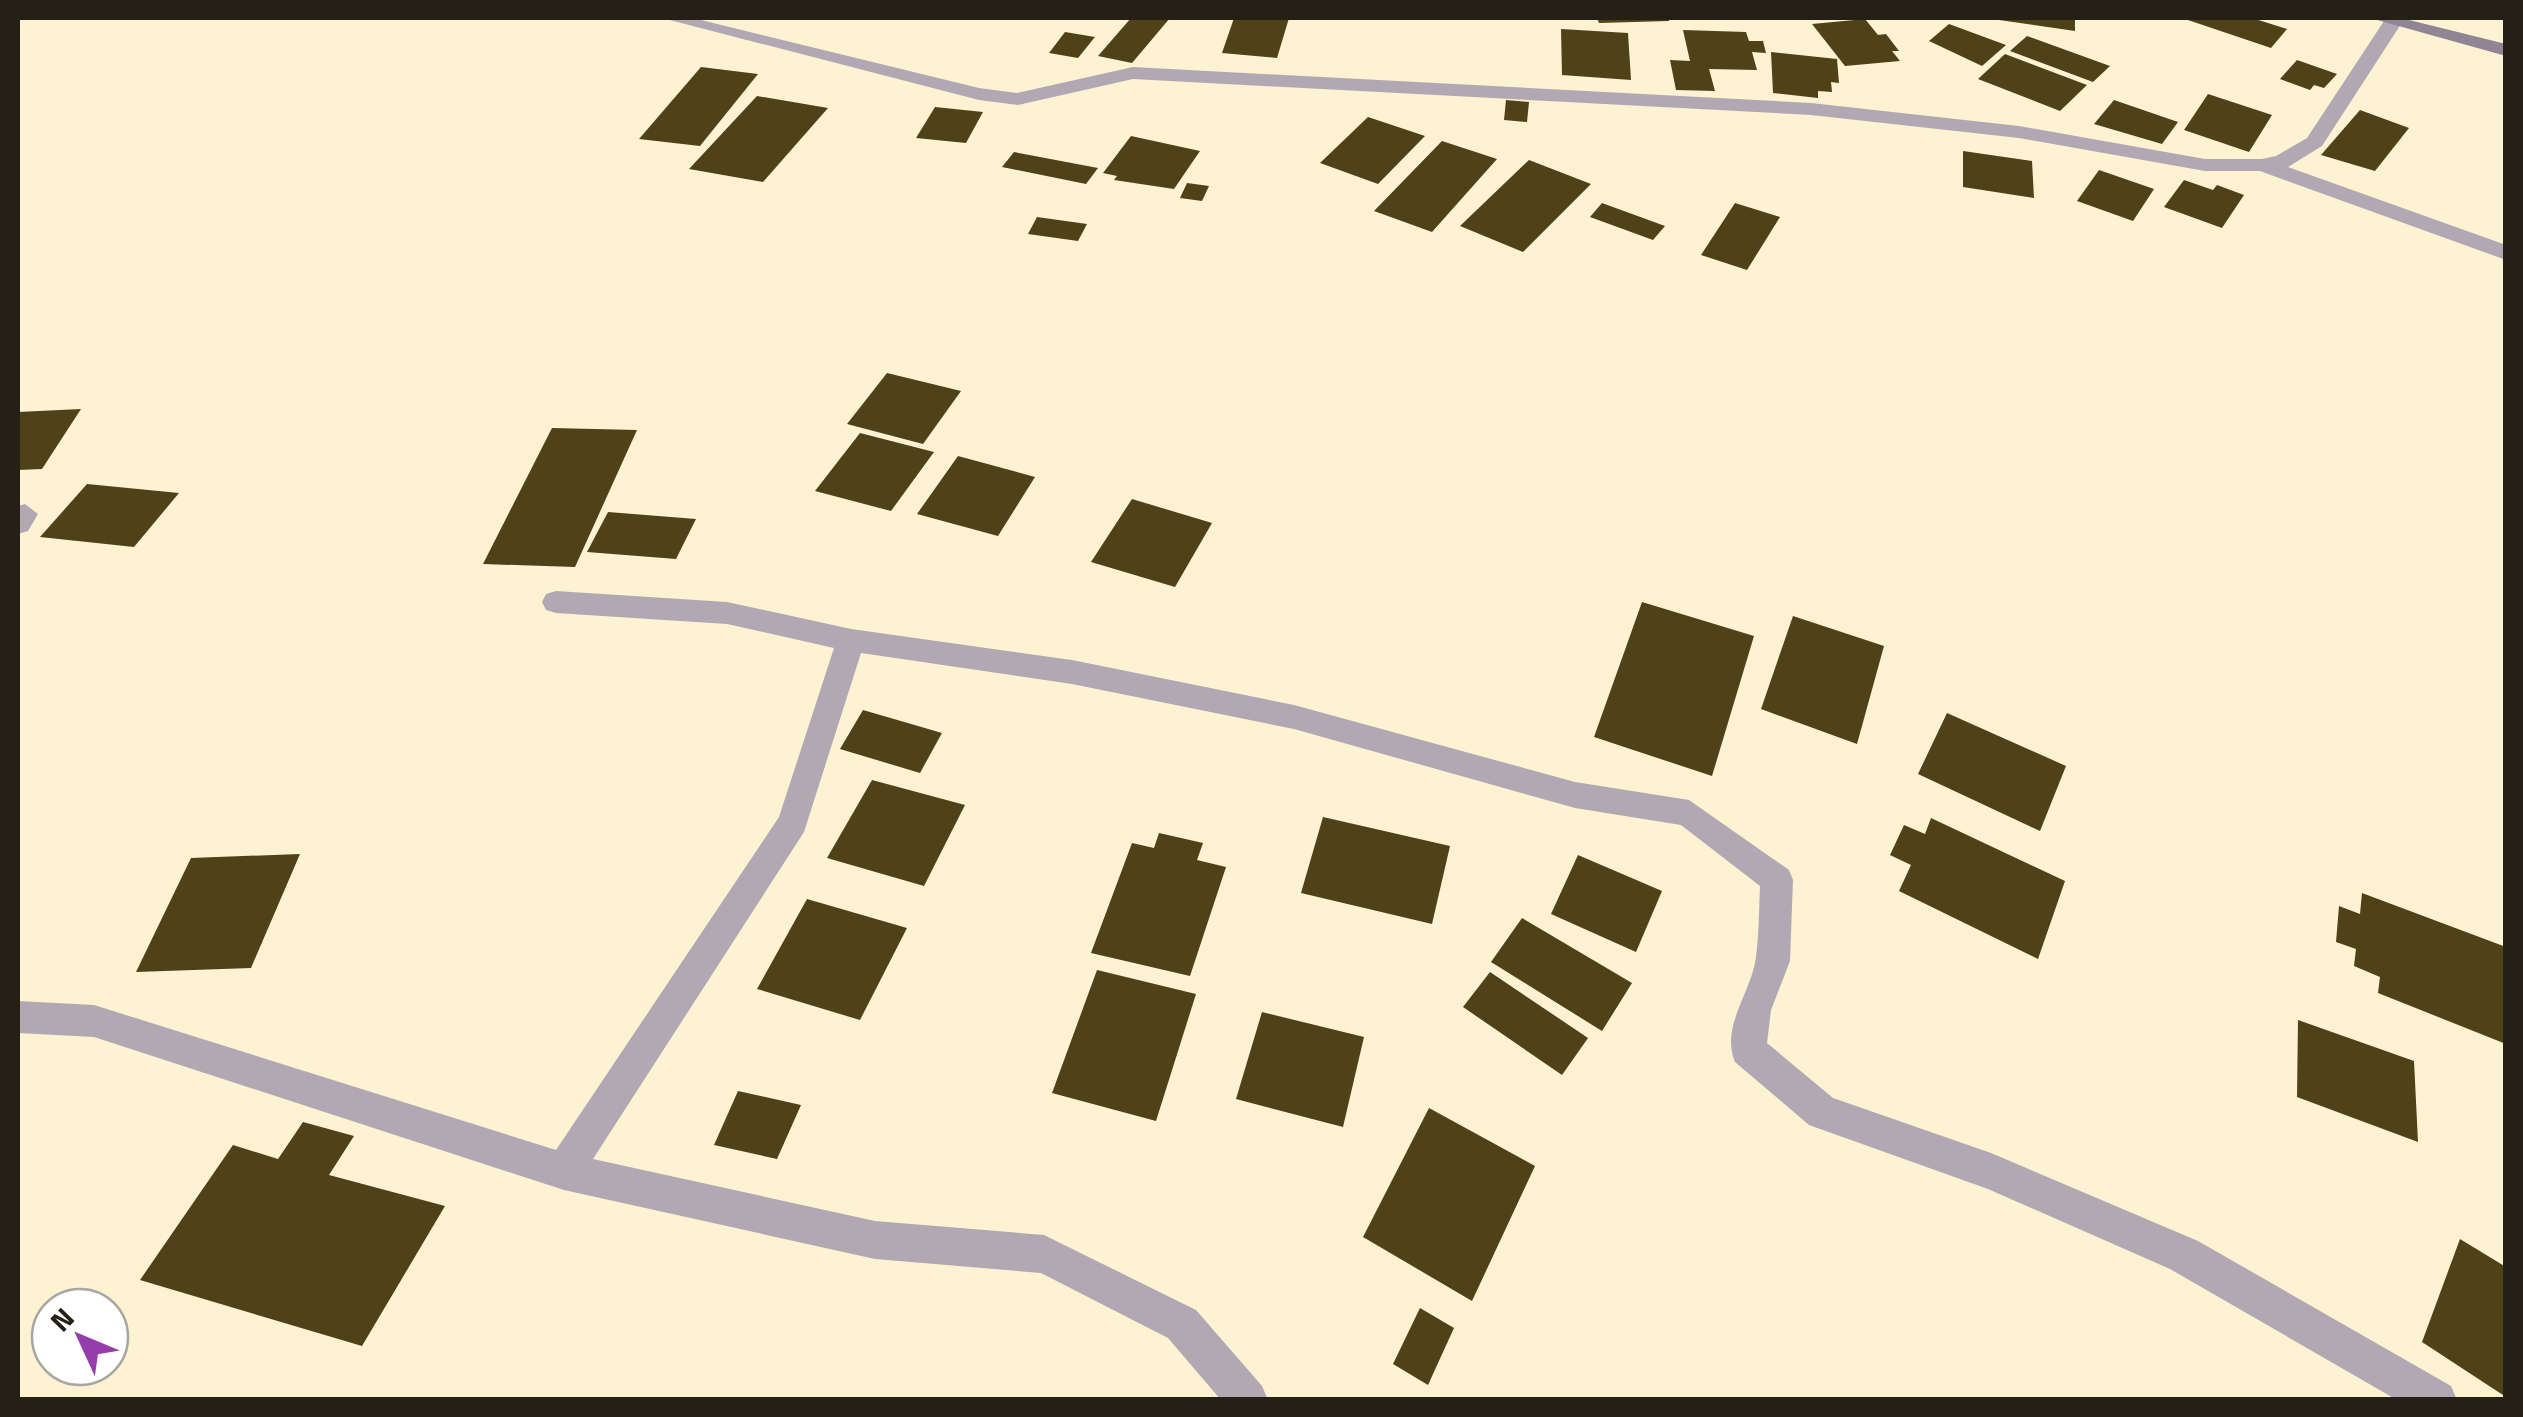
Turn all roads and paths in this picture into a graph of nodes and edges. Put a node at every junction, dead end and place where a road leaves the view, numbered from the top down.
1 (672, 18) edge
2 (2386, 19) edge
3 (2506, 50) edge
4 (2262, 166) junction
5 (2506, 254) edge
6 (556, 602) dead end
7 (851, 640) junction
8 (18, 1017) edge
9 (564, 1171) junction
10 (1248, 1400) edge
11 (2437, 1400) edge

1 - 4 street
2 - 3 street
2 - 4 street
4 - 5 street
6 - 7 street
7 - 9 street
7 - 11 street
8 - 9 street
9 - 10 street

